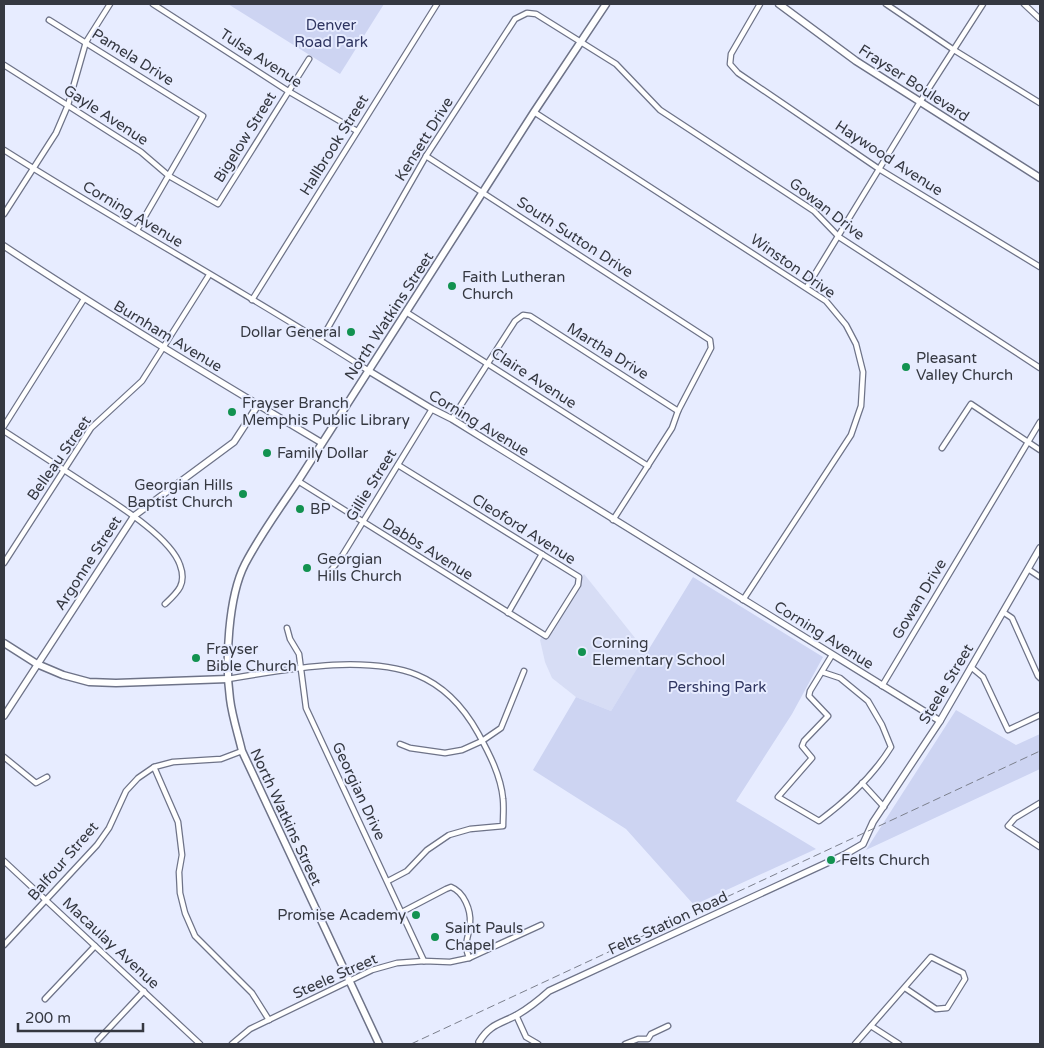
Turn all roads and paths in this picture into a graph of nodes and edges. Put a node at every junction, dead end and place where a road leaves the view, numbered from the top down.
1 (110, 4) edge
2 (153, 4) edge
3 (437, 4) edge
4 (606, 4) edge
5 (760, 4) edge
6 (779, 4) edge
7 (886, 4) edge
8 (983, 4) edge
9 (1024, 4) edge
10 (1040, 19) edge
11 (49, 20) dead end
12 (86, 42) junction
13 (582, 42) junction
14 (954, 50) junction
15 (309, 59) dead end
16 (4, 65) edge
17 (288, 92) junction
18 (920, 102) junction
19 (1040, 103) edge
20 (68, 105) junction
21 (534, 112) junction
22 (357, 131) junction
23 (4, 150) edge
24 (426, 156) junction
25 (33, 169) junction
26 (879, 169) junction
27 (169, 176) junction
28 (1040, 178) edge
29 (483, 193) junction
30 (218, 204) joint
31 (4, 214) edge
32 (137, 230) junction
33 (839, 237) junction
34 (4, 246) edge
35 (1040, 267) edge
36 (209, 275) junction
37 (807, 287) junction
38 (84, 299) junction
39 (252, 300) junction
40 (406, 312) junction
41 (321, 340) junction
42 (164, 348) junction
43 (488, 363) junction
44 (1040, 368) edge
45 (369, 371) junction
46 (258, 405) junction
47 (432, 409) junction
48 (678, 411) junction
49 (452, 419) junction
50 (1040, 422) edge
51 (4, 426) edge
52 (4, 431) edge
53 (1027, 442) junction
54 (322, 443) junction
55 (942, 448) dead end
56 (1040, 450) edge
57 (398, 466) junction
58 (648, 466) junction
59 (63, 469) junction
60 (298, 481) junction
61 (134, 516) junction
62 (614, 520) junction
63 (362, 522) junction
64 (1040, 548) edge
65 (542, 554) junction
66 (4, 563) edge
67 (1028, 569) junction
68 (329, 572) dead end
69 (1040, 577) edge
70 (743, 600) junction
71 (165, 604) dead end
72 (1003, 612) junction
73 (508, 613) junction
74 (287, 628) dead end
75 (546, 636) joint
76 (4, 643) edge
77 (832, 655) junction
78 (37, 664) junction
79 (301, 667) junction
80 (971, 667) junction
81 (524, 671) dead end
82 (822, 672) junction
83 (1040, 678) edge
84 (228, 679) junction
85 (882, 686) junction
86 (1040, 715) edge
87 (4, 716) edge
88 (940, 721) junction
89 (482, 741) junction
90 (400, 744) dead end
91 (242, 751) junction
92 (4, 757) edge
93 (154, 767) junction
94 (47, 777) dead end
95 (862, 783) junction
96 (1040, 803) edge
97 (884, 807) junction
98 (870, 831) joint
99 (1040, 847) edge
100 (4, 861) edge
101 (388, 881) junction
102 (46, 900) junction
103 (402, 912) junction
104 (540, 926) dead end
105 (4, 945) edge
106 (95, 946) junction
107 (469, 958) junction
108 (424, 961) junction
109 (348, 981) junction
110 (905, 988) junction
111 (144, 991) junction
112 (45, 999) dead end
113 (516, 1015) junction
114 (269, 1020) junction
115 (668, 1026) dead end
116 (871, 1026) junction
117 (648, 1039) junction
118 (98, 1040) dead end
119 (479, 1043) edge
120 (200, 1044) edge
121 (232, 1044) edge
122 (379, 1044) edge
123 (538, 1044) edge
124 (625, 1044) edge
125 (650, 1044) edge
126 (855, 1044) edge
127 (899, 1044) edge

1 - 12 street
2 - 17 street, Tulsa Avenue
3 - 22 street, Hallbrook Street
4 - 13 main road, North Watkins Street
5 - 26 street, Haywood Avenue
6 - 18 main road, Frayser Boulevard
7 - 14 street
8 - 14 street
9 - 10 street
11 - 12 street, Pamela Drive
12 - 20 street
12 - 27 street, Pamela Drive
13 - 21 main road, North Watkins Street
13 - 24 street, Kensett Drive
13 - 33 street, Gowan Drive
14 - 18 street
14 - 19 street
15 - 17 street, Bigelow Street
16 - 20 street, Gayle Avenue
17 - 22 street, Tulsa Avenue
17 - 30 street, Bigelow Street
18 - 26 street
18 - 28 main road, Frayser Boulevard
20 - 25 street
20 - 27 street, Gayle Avenue
21 - 29 main road, North Watkins Street
21 - 37 street, Winston Drive
22 - 39 street, Hallbrook Street
23 - 25 street, Corning Avenue
24 - 29 street, South Sutton Drive
24 - 41 street, Kensett Drive
25 - 31 street
25 - 32 street, Corning Avenue
26 - 33 street
26 - 35 street, Haywood Avenue
27 - 30 street, Gayle Avenue
27 - 32 street
29 - 40 main road, North Watkins Street
29 - 48 street, South Sutton Drive
32 - 36 street, Corning Avenue
33 - 37 street
33 - 44 street, Gowan Drive
34 - 38 street, Burnham Avenue
36 - 39 street, Corning Avenue
36 - 42 street, Belleau Street
37 - 70 street, Winston Drive
38 - 42 street, Burnham Avenue
38 - 51 street
39 - 41 street, Corning Avenue
40 - 43 street, Claire Avenue
40 - 45 main road, North Watkins Street
41 - 45 street, Corning Avenue
42 - 46 street, Burnham Avenue
42 - 59 street, Belleau Street
43 - 48 street, Martha Drive
43 - 49 street
43 - 58 street, Claire Avenue
45 - 47 street, Corning Avenue
45 - 54 main road, North Watkins Street
46 - 54 street, Burnham Avenue
46 - 61 street, Argonne Street
47 - 49 street, Corning Avenue
47 - 57 street, Gillie Street
48 - 58 street
49 - 62 street, Corning Avenue
50 - 53 street, Gowan Drive
52 - 59 street
53 - 55 street
53 - 56 street
53 - 85 street, Gowan Drive
54 - 60 main road, North Watkins Street
57 - 63 street, Gillie Street
57 - 65 street, Cleoford Avenue
58 - 62 street
59 - 61 street
59 - 66 street, Belleau Street
60 - 63 street, Dabbs Avenue
60 - 84 main road, North Watkins Street
61 - 71 street
61 - 78 street, Argonne Street
62 - 70 street, Corning Avenue
63 - 68 street, Gillie Street
63 - 73 street, Dabbs Avenue
64 - 67 street, Steele Street
65 - 73 street
65 - 75 street, Cleoford Avenue
67 - 69 street
67 - 72 street, Steele Street
70 - 77 street, Corning Avenue
72 - 80 street, Steele Street
72 - 83 street
73 - 75 street, Dabbs Avenue
74 - 79 street, Georgian Drive
76 - 78 main road
77 - 82 street
77 - 85 street, Corning Avenue
78 - 84 main road
78 - 87 street, Argonne Street
79 - 84 street
79 - 89 street
79 - 101 street, Georgian Drive
80 - 86 street
80 - 88 street, Steele Street
81 - 89 street
82 - 95 street
82 - 95 street
84 - 91 main road, North Watkins Street
85 - 88 street, Corning Avenue
88 - 97 street, Steele Street
89 - 90 street
89 - 101 street
91 - 93 street, Balfour Street
91 - 109 main road, North Watkins Street
92 - 94 street
93 - 102 street, Balfour Street
93 - 114 street
95 - 97 street
96 - 99 street
97 - 98 street, Steele Street
98 - 113 street, Felts Station Road
100 - 102 street, Macaulay Avenue
101 - 103 street, Georgian Drive
102 - 105 street, Balfour Street
102 - 106 street, Macaulay Avenue
103 - 107 street
103 - 108 street, Georgian Drive
104 - 107 street, Steele Street
106 - 111 street, Macaulay Avenue
106 - 112 street
107 - 108 street, Steele Street
108 - 109 street, Steele Street
109 - 114 street, Steele Street
109 - 122 main road, North Watkins Street
110 - 110 street
110 - 116 street
111 - 118 street
111 - 120 street, Macaulay Avenue
113 - 119 street, Felts Station Road
113 - 123 street
114 - 121 street, Steele Street
115 - 117 street
116 - 126 street
116 - 127 street
117 - 124 street
117 - 125 street

